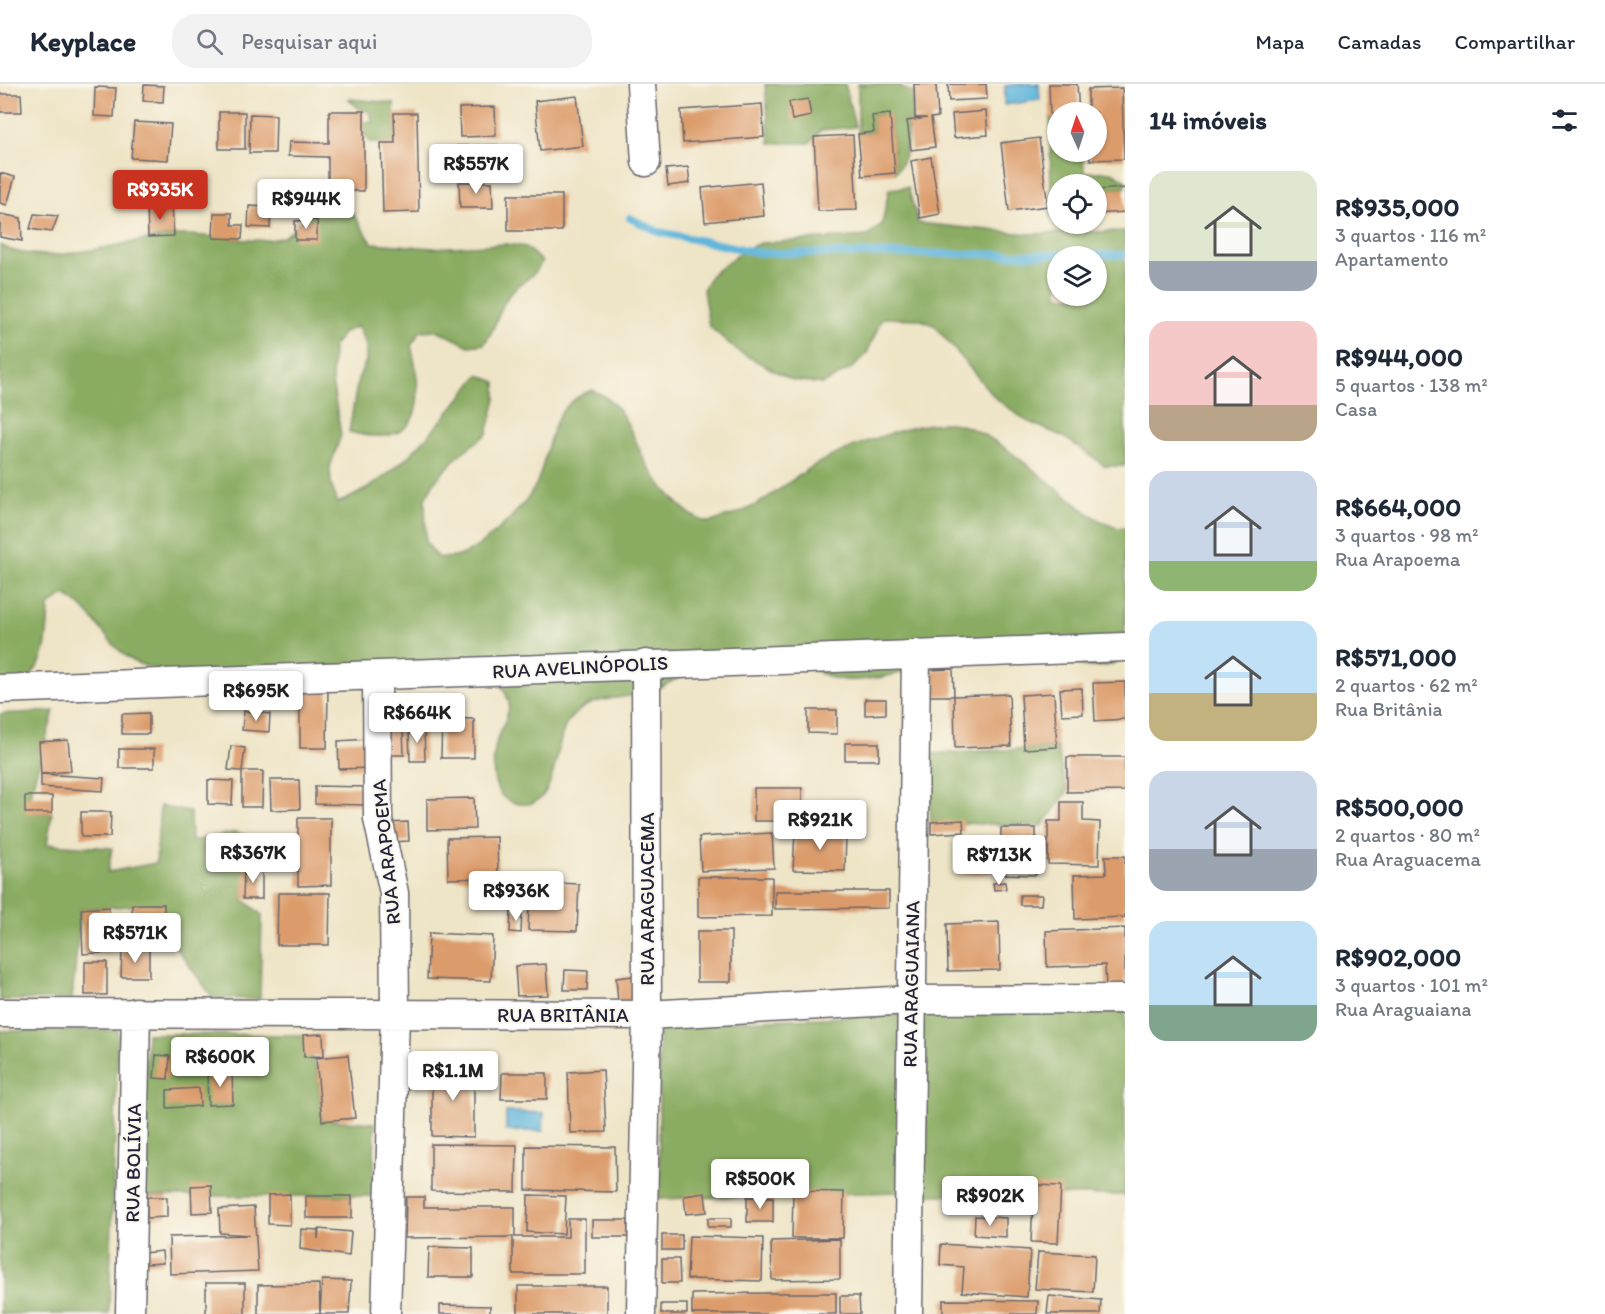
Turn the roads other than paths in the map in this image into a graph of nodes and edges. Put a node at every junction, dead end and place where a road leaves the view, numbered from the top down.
1 (641, 84) edge
2 (646, 162) dead end
3 (1125, 647) edge
4 (916, 654) junction
5 (646, 664) junction
6 (377, 677) junction
7 (0, 689) edge
8 (1125, 999) edge
9 (910, 1000) junction
10 (136, 1012) junction
11 (0, 1013) edge
12 (395, 1015) junction
13 (647, 1015) junction
14 (130, 1314) edge
15 (386, 1314) edge
16 (641, 1314) edge
17 (908, 1314) edge

1 - 2 street
3 - 4 street, RUA AVELINÓPOLIS
4 - 5 street, RUA AVELINÓPOLIS
4 - 9 street, RUA ARAGUAIANA
5 - 6 street, RUA AVELINÓPOLIS
5 - 13 street, RUA ARAGUACEMA
6 - 7 street, RUA AVELINÓPOLIS
6 - 12 street, RUA ARAPOEMA
8 - 9 street, RUA BRITÂNIA
9 - 13 street, RUA BRITÂNIA
9 - 17 street, RUA ARAGUAIANA
10 - 11 street, RUA BRITÂNIA
10 - 12 street, RUA BRITÂNIA
10 - 14 street, RUA BOLÍVIA
12 - 13 street, RUA BRITÂNIA
12 - 15 street, RUA ARAPOEMA
13 - 16 street, RUA ARAGUACEMA

